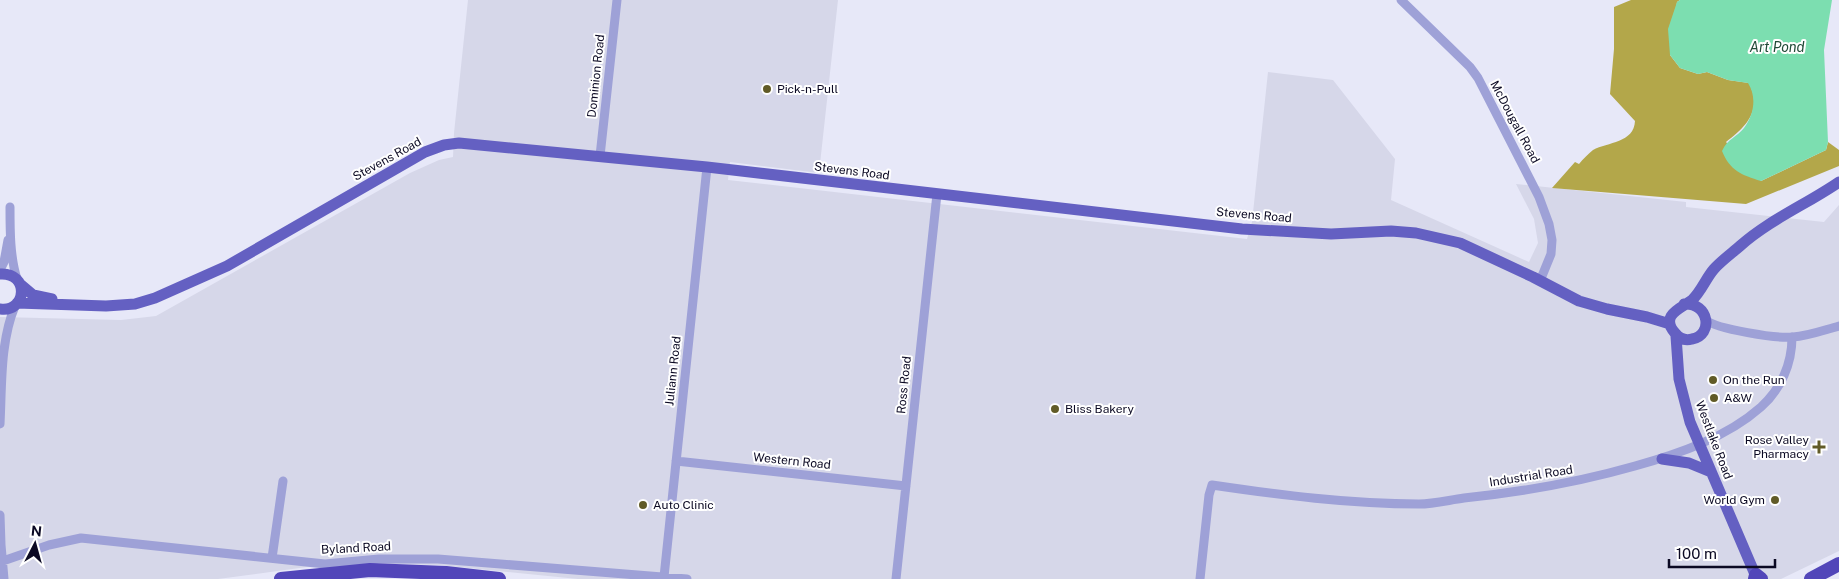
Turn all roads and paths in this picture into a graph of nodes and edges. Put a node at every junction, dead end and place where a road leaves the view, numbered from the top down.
1 (618, 0) edge
2 (1401, 0) edge
3 (600, 156) junction
4 (707, 167) junction
5 (1839, 182) edge
6 (937, 194) junction
7 (10, 208) dead end
8 (10, 227) junction
9 (1725, 260) junction
10 (0, 272) edge
11 (18, 281) junction
12 (1540, 281) junction
13 (16, 304) junction
14 (75, 304) junction
15 (1684, 304) junction
16 (0, 309) edge
17 (1704, 315) junction
18 (1671, 319) junction
19 (1839, 326) edge
20 (1741, 332) junction
21 (0, 335) edge
22 (1676, 336) junction
23 (1792, 337) junction
24 (1696, 338) junction
25 (2, 354) junction
26 (1682, 392) junction
27 (0, 424) edge
28 (1698, 444) junction
29 (1662, 459) junction
30 (676, 461) junction
31 (1711, 472) junction
32 (283, 481) dead end
33 (906, 486) junction
34 (0, 515) edge
35 (272, 558) junction
36 (1, 561) edge
37 (1839, 564) edge
38 (664, 576) junction
39 (1757, 578) edge
40 (4, 579) edge
41 (281, 579) edge
42 (499, 579) edge
43 (687, 579) edge
44 (896, 579) edge
45 (1200, 579) edge
46 (1811, 579) edge

1 - 3 street, Dominion Road
2 - 12 street, McDougall Road
3 - 4 main road, Stevens Road
3 - 14 main road, Stevens Road
4 - 6 main road, Stevens Road
4 - 30 street, Juliann Road
5 - 9 main road
6 - 12 main road, Stevens Road
6 - 33 street, Ross Road
7 - 8 street
8 - 10 street
8 - 11 street
9 - 15 main road
9 - 17 main road
10 - 11 main road, Stevens Road
11 - 13 main road
11 - 14 main road, Stevens Road
12 - 18 main road, Stevens Road
13 - 14 main road, Stevens Road
13 - 16 main road, Stevens Road
13 - 25 street
15 - 17 main road
15 - 18 main road
17 - 20 street
17 - 24 main road
18 - 22 main road
19 - 23 street
20 - 23 street
20 - 24 street
21 - 25 street
22 - 24 main road
22 - 26 main road, Westlake Road
23 - 28 street, Industrial Road
24 - 26 main road, Westlake Road
25 - 27 street
26 - 28 main road, Westlake Road
28 - 29 street, Industrial Road
28 - 31 main road, Westlake Road
29 - 31 main road
29 - 45 street, Industrial Road
30 - 33 street, Western Road
30 - 38 street, Juliann Road
31 - 39 main road, Westlake Road
32 - 35 street
33 - 44 street, Ross Road
34 - 36 street
35 - 36 street, Byland Road
35 - 38 street, Byland Road
36 - 40 street
37 - 46 highway
38 - 43 street, Byland Road
41 - 42 highway

